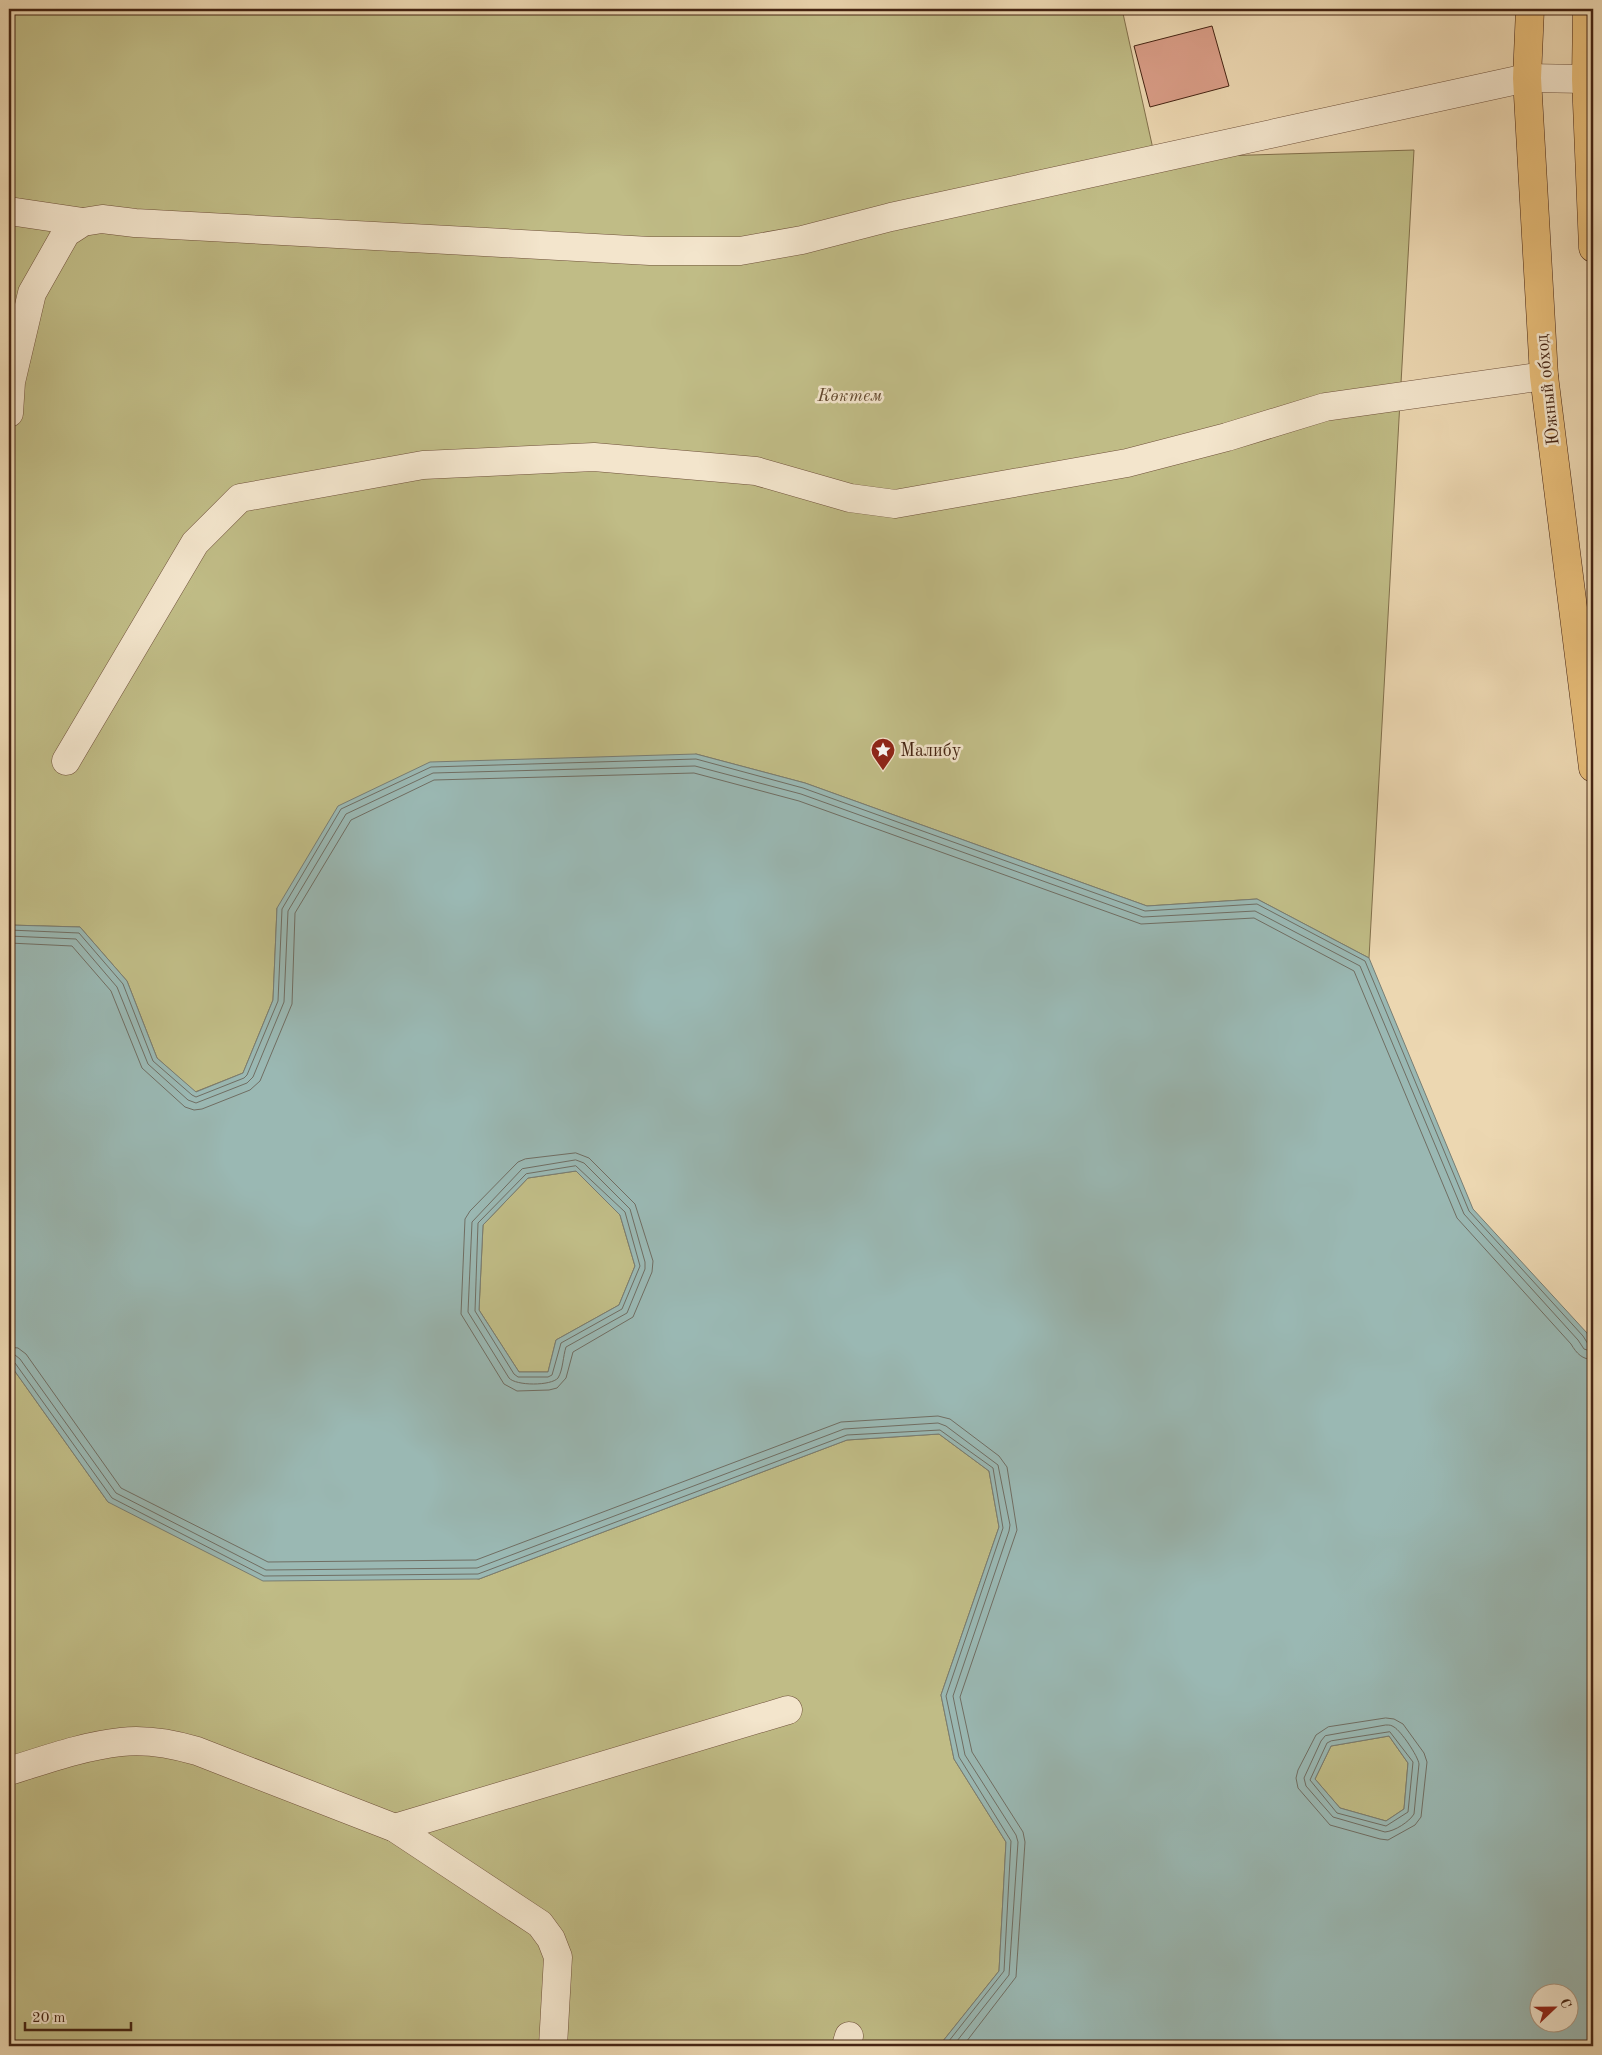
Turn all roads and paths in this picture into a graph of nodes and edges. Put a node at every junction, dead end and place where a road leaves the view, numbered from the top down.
1 (1530, 9) edge
2 (1587, 9) edge
3 (1527, 78) junction
4 (1586, 78) junction
5 (9, 211) edge
6 (82, 222) junction
7 (1593, 248) edge
8 (1544, 376) junction
9 (9, 413) edge
10 (66, 761) dead end
11 (1593, 768) edge
12 (788, 1710) dead end
13 (9, 1771) edge
14 (395, 1828) junction
15 (548, 2045) edge

1 - 3 highway, Южный обход
2 - 4 highway
3 - 4 street
3 - 6 street
3 - 8 highway, Южный обход
4 - 7 highway
5 - 6 street
6 - 9 street
8 - 10 street
8 - 11 highway, Южный обход
12 - 14 street
13 - 14 street
14 - 15 street

